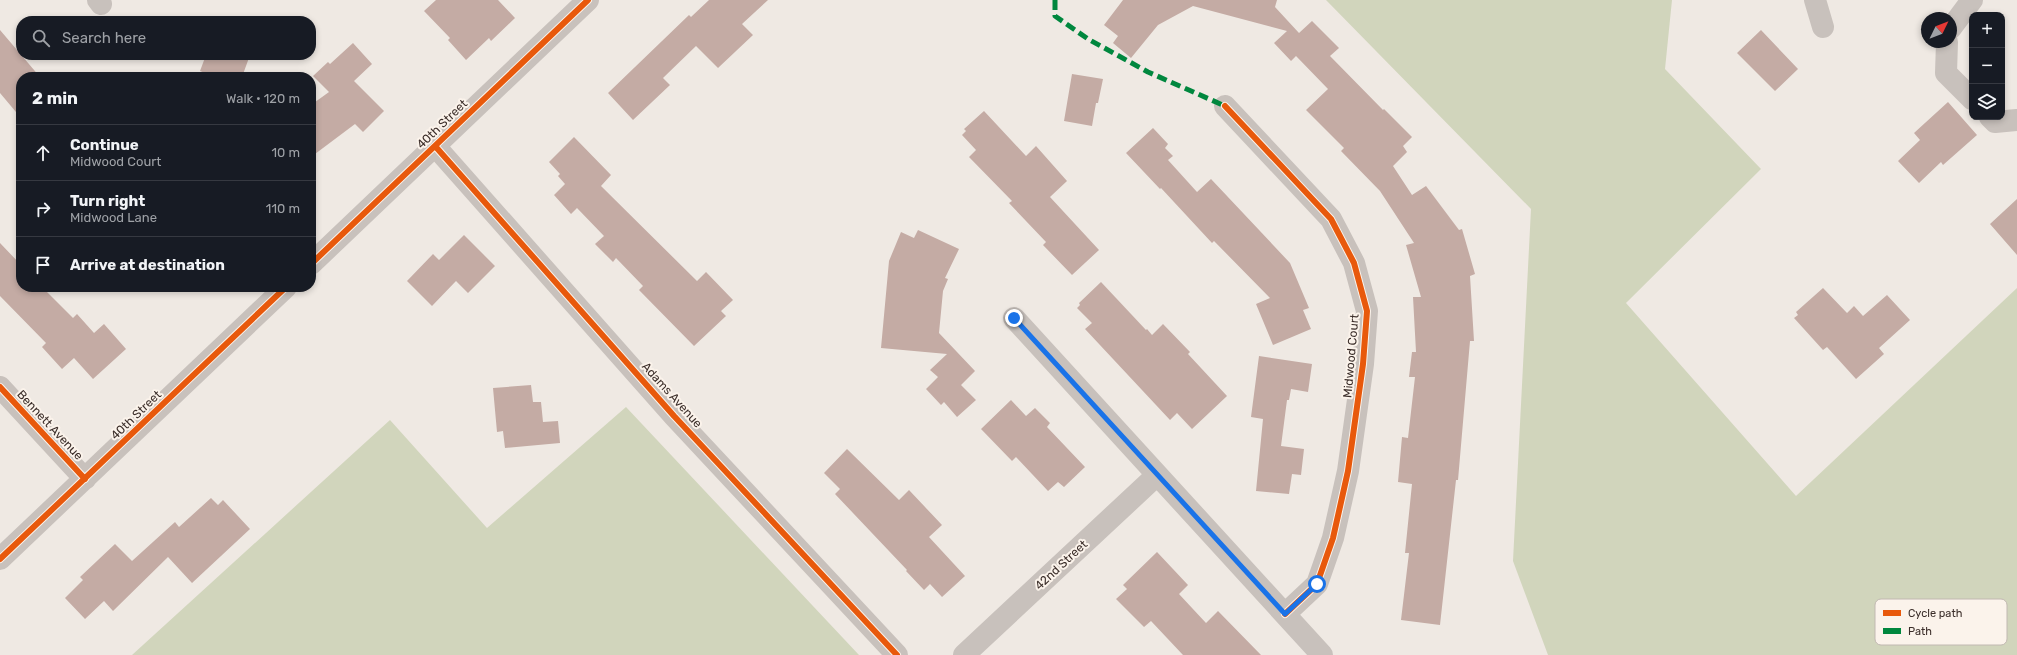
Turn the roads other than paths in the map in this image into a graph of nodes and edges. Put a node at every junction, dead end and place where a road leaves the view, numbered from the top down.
1 (588, 0) edge
2 (1815, 0) edge
3 (1972, 0) edge
4 (1957, 20) edge
5 (1823, 27) dead end
6 (1947, 48) edge
7 (1969, 96) edge
8 (1225, 106) dead end
9 (1993, 120) edge
10 (2017, 120) edge
11 (435, 146) junction
12 (316, 259) edge
13 (281, 292) edge
14 (1014, 318) dead end
15 (0, 387) edge
16 (1157, 475) junction
17 (85, 479) junction
18 (0, 559) edge
19 (1285, 614) junction
20 (897, 655) edge
21 (964, 655) edge
22 (1322, 655) edge

1 - 11 street, 40th Street
2 - 5 street
3 - 4 street
6 - 7 street
8 - 19 street, Midwood Court
9 - 10 street
11 - 12 street, 40th Street
11 - 20 street, Adams Avenue
13 - 17 street, 40th Street
14 - 16 street
15 - 17 street, Bennett Avenue
16 - 19 street
16 - 21 street, 42nd Street
17 - 18 street, 40th Street
19 - 22 street

